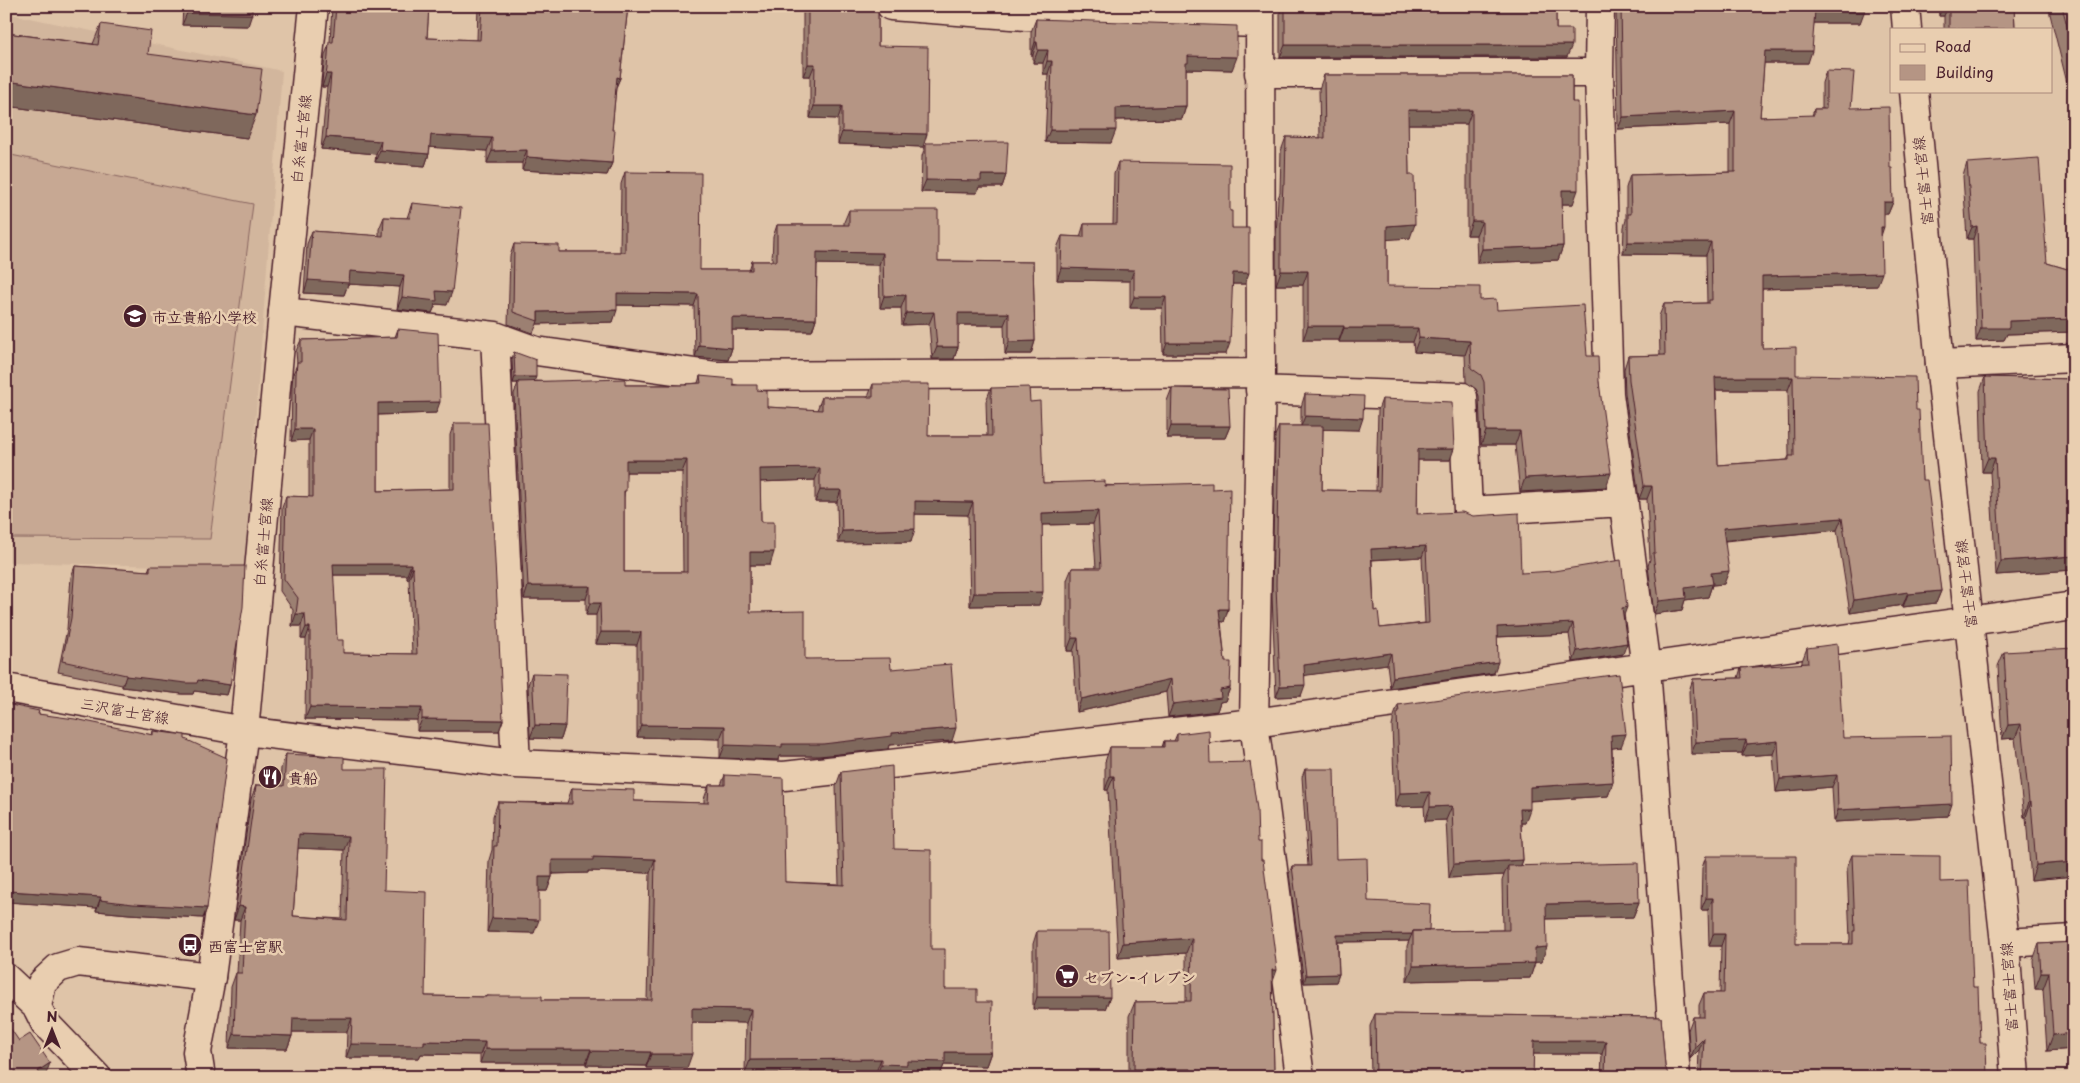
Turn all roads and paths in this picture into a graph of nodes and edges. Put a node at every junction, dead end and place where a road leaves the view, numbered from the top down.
1 (314, 6) edge
2 (891, 6) edge
3 (1600, 6) edge
4 (1905, 6) edge
5 (1026, 11) edge
6 (1260, 15) edge
7 (1907, 28) edge
8 (1259, 73) junction
9 (1599, 73) junction
10 (1914, 92) edge
11 (283, 312) junction
12 (495, 336) junction
13 (2074, 358) edge
14 (1940, 364) junction
15 (1261, 382) junction
16 (1624, 502) junction
17 (2074, 606) edge
18 (1970, 623) junction
19 (1646, 668) junction
20 (6, 688) edge
21 (1254, 723) junction
22 (244, 731) junction
23 (516, 764) junction
24 (2074, 939) edge
25 (2005, 943) junction
26 (211, 977) junction
27 (6, 978) edge
28 (37, 1007) junction
29 (97, 1077) edge
30 (201, 1077) edge
31 (1300, 1077) edge
32 (1676, 1077) edge
33 (2015, 1077) edge

1 - 11 street, 白糸富士宮線
2 - 5 street
3 - 9 street
4 - 7 street
5 - 6 street
6 - 8 street
8 - 9 street
8 - 15 street
9 - 16 street
10 - 14 street, 富士富士宮線
11 - 12 street
11 - 22 street, 白糸富士宮線
12 - 15 street
12 - 23 street
13 - 14 street
14 - 18 street, 富士富士宮線
15 - 16 street
15 - 21 street
16 - 19 street
17 - 18 street, 三沢富士宮線
18 - 19 street, 三沢富士宮線
18 - 25 street, 富士富士宮線
19 - 21 street, 三沢富士宮線
19 - 32 street
20 - 22 street, 三沢富士宮線
21 - 23 street, 三沢富士宮線
21 - 31 street
22 - 23 street, 三沢富士宮線
22 - 26 street, 白糸富士宮線
24 - 25 street
25 - 33 street, 富士富士宮線
26 - 28 street
26 - 30 street, 白糸富士宮線
27 - 28 street
28 - 29 street

